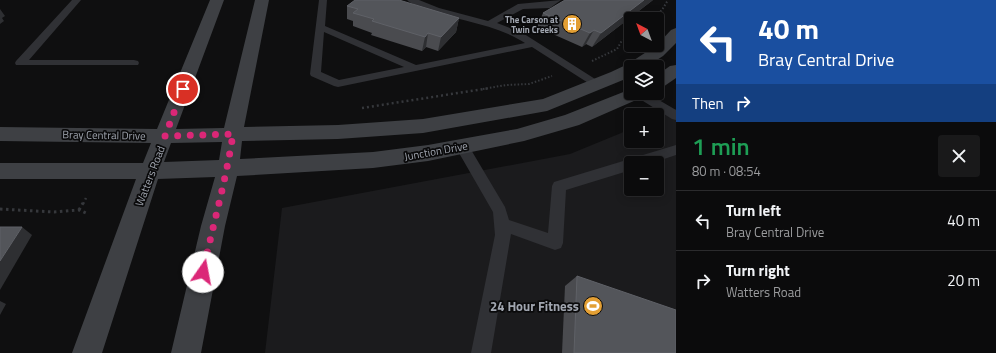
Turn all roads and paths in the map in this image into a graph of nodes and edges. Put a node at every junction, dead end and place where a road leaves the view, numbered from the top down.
1 (77, 0) edge
2 (217, 0) edge
3 (262, 0) edge
4 (323, 0) edge
5 (411, 0) edge
6 (557, 0) edge
7 (668, 0) edge
8 (660, 12) edge
9 (490, 24) junction
10 (320, 27) junction
11 (676, 33) edge
12 (624, 40) edge
13 (534, 44) junction
14 (647, 60) edge
15 (134, 64) dead end
16 (415, 68) junction
17 (572, 68) junction
18 (676, 70) edge
19 (624, 72) edge
20 (664, 78) edge
21 (597, 84) junction
22 (624, 99) edge
23 (650, 100) edge
24 (361, 108) dead end
25 (676, 116) edge
26 (0, 134) edge
27 (233, 134) junction
28 (165, 136) junction
29 (517, 136) junction
30 (462, 146) junction
31 (676, 150) edge
32 (658, 156) edge
33 (624, 167) edge
34 (228, 168) junction
35 (0, 171) edge
36 (150, 171) junction
37 (86, 198) dead end
38 (0, 209) edge
39 (79, 210) junction
40 (88, 214) dead end
41 (502, 224) junction
42 (87, 353) edge
43 (186, 353) edge
44 (481, 353) edge

1 - 15 lane
2 - 28 street, Watters Road
3 - 27 street
4 - 10 lane
5 - 9 lane
6 - 9 lane
7 - 8 path
9 - 13 lane
10 - 16 lane
10 - 16 lane
11 - 14 street
12 - 17 path
13 - 16 lane
13 - 17 lane
17 - 21 lane
17 - 24 path
18 - 20 street
19 - 21 street
21 - 27 street
21 - 29 street
22 - 29 street, Junction Drive
23 - 25 lane
26 - 28 street, Bray Central Drive
27 - 28 street, Bray Central Drive
27 - 34 street
28 - 36 street, Watters Road
29 - 30 street, Junction Drive
30 - 34 street, Junction Drive
30 - 41 lane
31 - 32 lane
33 - 41 lane
34 - 36 street
34 - 43 street
35 - 36 street
36 - 42 street, Watters Road
37 - 39 path
38 - 39 path
39 - 40 path
41 - 44 lane

